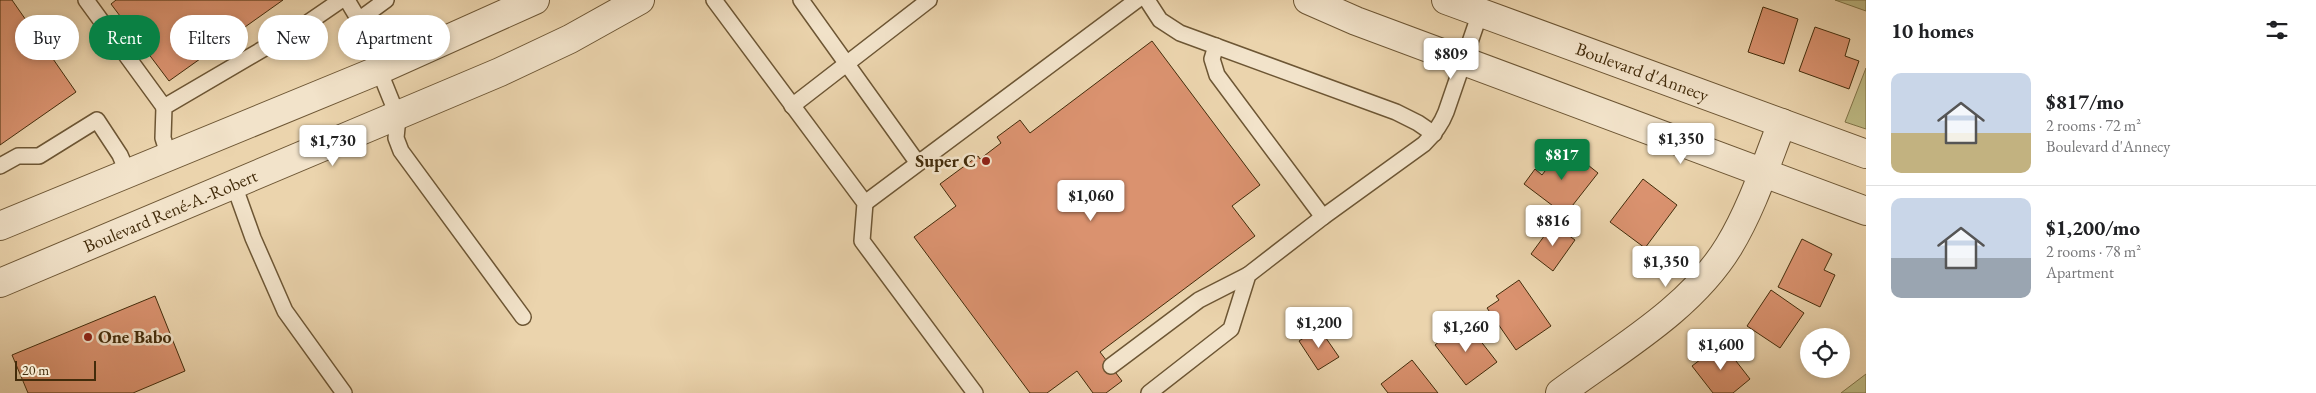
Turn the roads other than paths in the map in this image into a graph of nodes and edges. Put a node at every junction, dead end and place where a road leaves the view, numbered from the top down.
1 (86, 0) edge
2 (341, 0) edge
3 (347, 0) edge
4 (386, 0) edge
5 (535, 0) edge
6 (640, 0) edge
7 (714, 0) edge
8 (800, 0) edge
9 (929, 0) edge
10 (1136, 0) edge
11 (1147, 0) edge
12 (1308, 0) edge
13 (1446, 0) edge
14 (1480, 13) junction
15 (358, 15) edge
16 (364, 15) edge
17 (1216, 46) junction
18 (376, 60) edge
19 (1464, 62) junction
20 (846, 63) junction
21 (378, 70) junction
22 (792, 106) junction
23 (164, 107) junction
24 (398, 117) junction
25 (1782, 123) junction
26 (1434, 134) junction
27 (1866, 154) edge
28 (169, 157) junction
29 (917, 162) junction
30 (0, 166) edge
31 (1762, 173) junction
32 (128, 174) junction
33 (234, 185) junction
34 (865, 203) junction
35 (1866, 211) edge
36 (1323, 217) junction
37 (0, 226) edge
38 (1248, 275) junction
39 (0, 283) edge
40 (523, 317) dead end
41 (1111, 366) dead end
42 (344, 393) edge
43 (975, 393) edge
44 (1149, 393) edge
45 (1560, 393) edge

1 - 23 lane
2 - 23 lane
3 - 15 lane
4 - 16 lane
5 - 21 street
6 - 24 street, Boulevard René-A.-Robert
7 - 22 lane
8 - 20 lane
9 - 20 lane
10 - 29 lane
11 - 17 lane
12 - 19 street
13 - 14 street, Boulevard d'Annecy
14 - 19 lane
14 - 25 street, Boulevard d'Annecy
17 - 26 lane
17 - 36 lane
18 - 21 lane
19 - 26 lane
19 - 31 street
20 - 22 lane
20 - 29 lane
21 - 24 lane
21 - 28 street
22 - 34 lane
23 - 28 lane
24 - 33 street, Boulevard René-A.-Robert
24 - 40 lane
25 - 27 street, Boulevard d'Annecy
25 - 31 street
26 - 36 lane
28 - 32 street
29 - 34 lane
30 - 32 lane
31 - 35 street
31 - 45 street
32 - 37 street
33 - 39 street, Boulevard René-A.-Robert
33 - 42 lane
34 - 43 lane
36 - 38 lane
38 - 41 lane
38 - 44 lane

